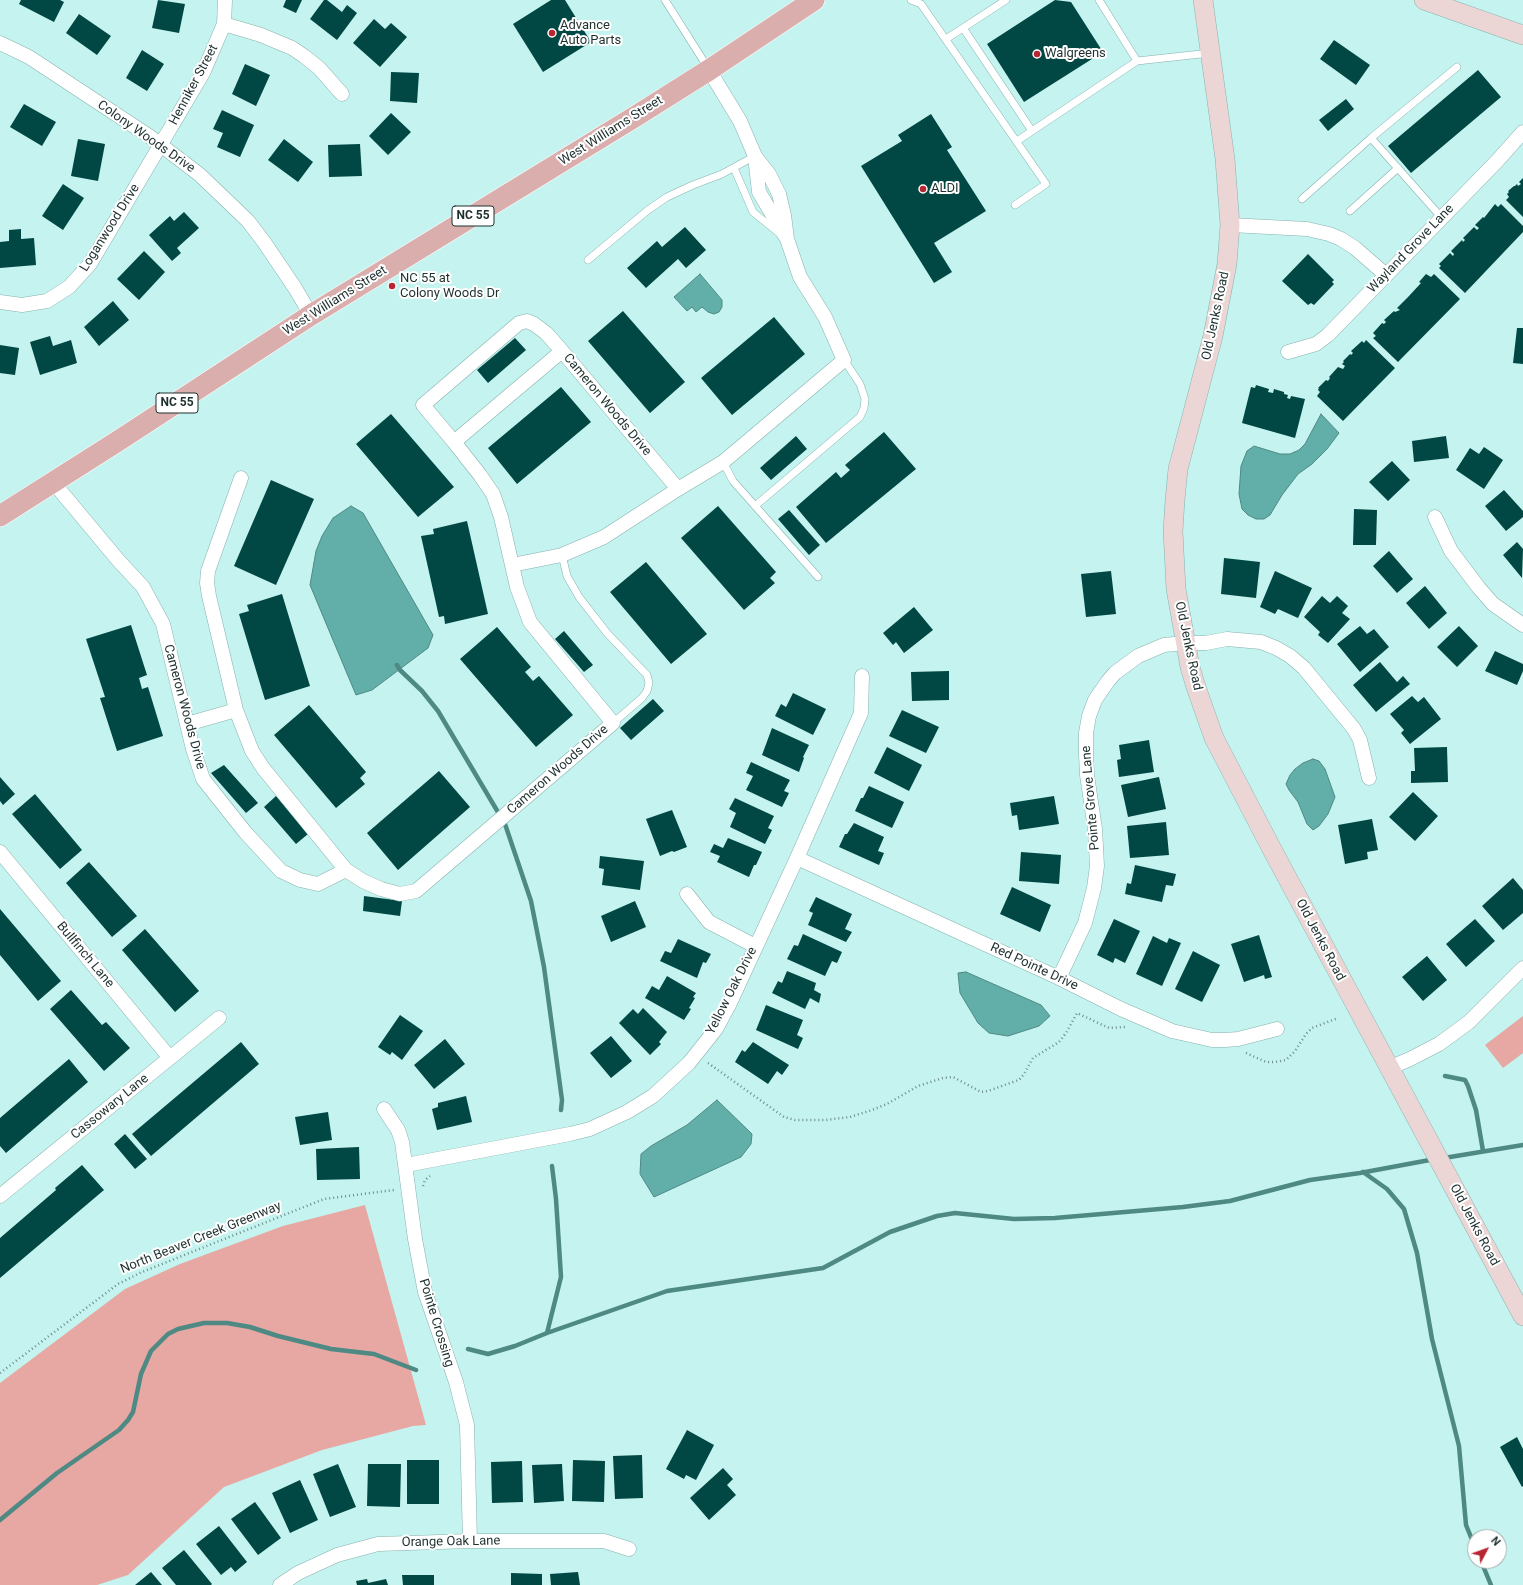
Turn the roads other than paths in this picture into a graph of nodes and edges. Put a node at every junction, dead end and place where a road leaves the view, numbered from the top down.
1 (225, 0) edge
2 (665, 0) edge
3 (814, 0) edge
4 (911, 0) edge
5 (1006, 0) edge
6 (1099, 0) edge
7 (1203, 0) edge
8 (921, 2) edge
9 (1434, 2) edge
10 (224, 24) junction
11 (963, 28) junction
12 (1523, 35) edge
13 (946, 39) junction
14 (0, 43) edge
15 (1210, 53) junction
16 (1137, 61) junction
17 (1457, 67) dead end
18 (709, 70) junction
19 (342, 94) dead end
20 (1032, 131) junction
21 (1523, 132) edge
22 (1371, 138) junction
23 (1017, 141) junction
24 (161, 145) junction
25 (755, 156) junction
26 (734, 168) junction
27 (1398, 168) junction
28 (1302, 199) dead end
29 (1015, 205) dead end
30 (1350, 211) dead end
31 (1442, 218) junction
32 (1230, 225) junction
33 (787, 239) junction
34 (588, 260) dead end
35 (1386, 275) junction
36 (0, 302) edge
37 (311, 315) junction
38 (562, 351) junction
39 (1288, 352) dead end
40 (844, 360) junction
41 (454, 442) junction
42 (723, 462) junction
43 (241, 478) dead end
44 (53, 482) junction
45 (678, 488) junction
46 (755, 506) junction
47 (0, 516) edge
48 (1435, 517) dead end
49 (562, 555) junction
50 (512, 565) junction
51 (818, 577) dead end
52 (1523, 625) edge
53 (1185, 643) junction
54 (862, 676) dead end
55 (236, 710) junction
56 (613, 723) junction
57 (187, 724) junction
58 (1369, 778) dead end
59 (0, 852) edge
60 (797, 858) junction
61 (346, 870) junction
62 (687, 894) dead end
63 (755, 946) junction
64 (1523, 968) edge
65 (1059, 978) junction
66 (219, 1018) dead end
67 (1277, 1029) dead end
68 (170, 1058) junction
69 (1389, 1068) junction
70 (384, 1109) dead end
71 (406, 1165) junction
72 (0, 1196) edge
73 (1523, 1316) edge
74 (470, 1541) junction
75 (629, 1549) dead end
76 (280, 1585) edge

1 - 10 street, Henniker Street
2 - 18 lane
3 - 18 main road, West Williams Street / NC 55
4 - 8 lane
5 - 11 lane
6 - 16 lane
7 - 15 street, Old Jenks Road
8 - 13 lane
9 - 12 street
10 - 19 street
10 - 24 street, Henniker Street
11 - 13 lane
11 - 20 lane
13 - 23 lane
14 - 24 street, Colony Woods Drive
15 - 16 lane
15 - 32 street, Old Jenks Road
16 - 20 lane
17 - 22 lane
18 - 25 street
18 - 37 main road, West Williams Street / NC 55
20 - 23 lane
21 - 31 street, Wayland Grove Lane
22 - 27 lane
22 - 28 lane
23 - 29 lane
24 - 36 street, Loganwood Drive
24 - 37 street, Colony Woods Drive
25 - 26 lane
25 - 33 street
26 - 33 lane
26 - 34 lane
27 - 30 lane
27 - 31 lane
31 - 35 street, Wayland Grove Lane
32 - 35 street
32 - 53 street, Old Jenks Road
33 - 40 street
35 - 39 street, Wayland Grove Lane
37 - 44 main road, West Williams Street / NC 55
38 - 41 street, Cameron Woods Drive
38 - 41 street
38 - 45 street, Cameron Woods Drive
40 - 42 street
40 - 46 lane
41 - 50 street, Cameron Woods Drive
42 - 45 street
42 - 46 lane
43 - 55 street, Cameron Woods Drive
44 - 47 main road, West Williams Street / NC 55
44 - 57 street, Cameron Woods Drive
45 - 49 street
46 - 51 lane
48 - 52 street
49 - 50 street
49 - 56 lane
50 - 56 street, Cameron Woods Drive
53 - 58 street, Pointe Grove Lane
53 - 65 street, Pointe Grove Lane
53 - 69 street, Old Jenks Road
54 - 60 street, Yellow Oak Drive
55 - 57 street
55 - 61 street, Cameron Woods Drive
56 - 61 street, Cameron Woods Drive
57 - 61 street, Cameron Woods Drive
59 - 68 street, Bullfinch Lane
60 - 63 street, Yellow Oak Drive
60 - 65 street, Red Pointe Drive
62 - 63 street
63 - 71 street, Yellow Oak Drive
64 - 69 street
65 - 67 street, Red Pointe Drive
66 - 68 street, Cassowary Lane
68 - 72 street, Cassowary Lane
69 - 73 street, Old Jenks Road
70 - 71 street, Pointe Crossing
71 - 74 street, Pointe Crossing
74 - 75 street, Orange Oak Lane
74 - 76 street, Orange Oak Lane

